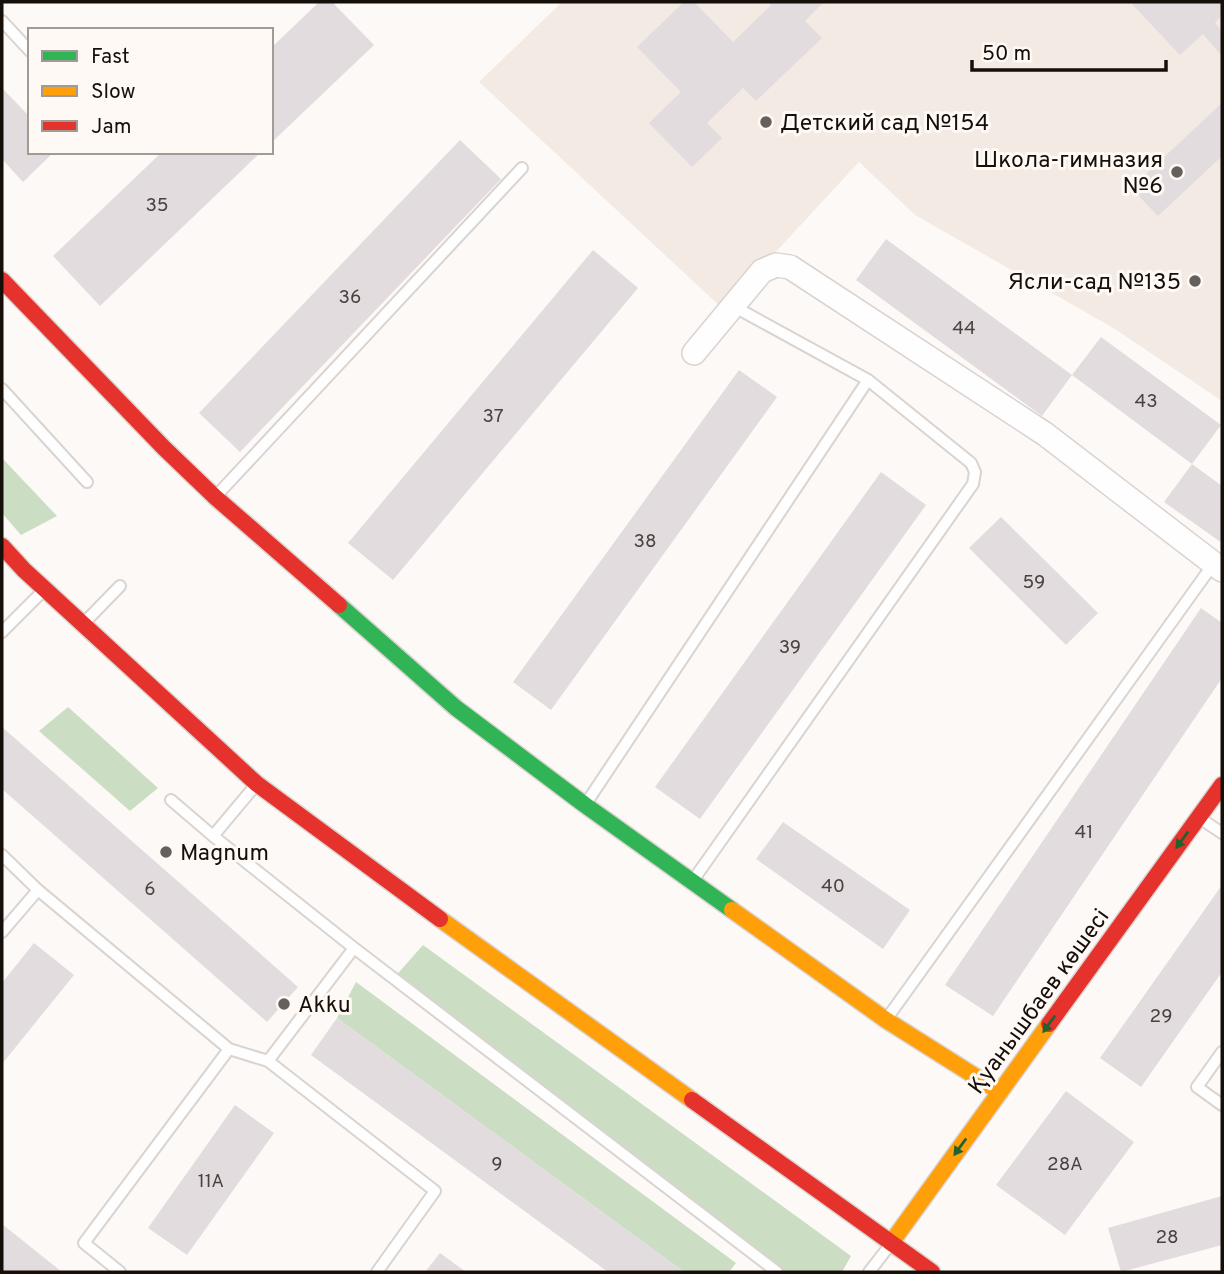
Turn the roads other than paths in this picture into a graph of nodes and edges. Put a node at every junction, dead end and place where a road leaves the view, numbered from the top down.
1 (2, 21) edge
2 (28, 49) edge
3 (522, 168) dead end
4 (2, 280) edge
5 (733, 306) junction
6 (694, 353) dead end
7 (868, 380) junction
8 (2, 389) edge
9 (87, 482) dead end
10 (215, 497) junction
11 (2, 547) edge
12 (1218, 566) edge
13 (120, 586) dead end
14 (44, 589) junction
15 (82, 625) junction
16 (2, 632) edge
17 (257, 783) junction
18 (1222, 785) edge
19 (171, 800) dead end
20 (585, 805) junction
21 (1199, 817) junction
22 (1222, 833) edge
23 (213, 836) junction
24 (2, 855) edge
25 (692, 881) junction
26 (38, 890) junction
27 (2, 932) edge
28 (354, 948) junction
29 (886, 1020) junction
30 (229, 1049) junction
31 (1222, 1052) edge
32 (268, 1061) junction
33 (1000, 1092) junction
34 (1222, 1105) edge
35 (891, 1243) junction
36 (762, 1269) edge
37 (120, 1272) edge
38 (377, 1272) edge
39 (777, 1272) edge
40 (869, 1272) edge
41 (932, 1272) edge

1 - 2 lane
3 - 10 lane
4 - 10 street
5 - 6 street
5 - 7 lane
5 - 12 street
7 - 20 lane
7 - 25 lane
8 - 9 lane
10 - 20 street
11 - 14 street
12 - 29 lane
13 - 15 lane
14 - 15 street
14 - 16 lane
15 - 17 street
17 - 23 lane
17 - 35 street
18 - 21 street, Қуанышбаев көшесі
19 - 23 lane
20 - 25 street
21 - 22 lane
21 -> 33 street, Қуанышбаев көшесі
23 - 28 lane
24 - 26 lane
25 - 29 street
26 - 27 lane
26 - 30 lane
28 - 32 lane
28 - 36 lane
29 - 33 street
30 - 32 lane
30 - 37 lane
31 - 34 lane
32 - 38 lane
33 -> 35 street, Қуанышбаев көшесі
35 - 40 lane
35 - 41 street
36 - 39 lane

